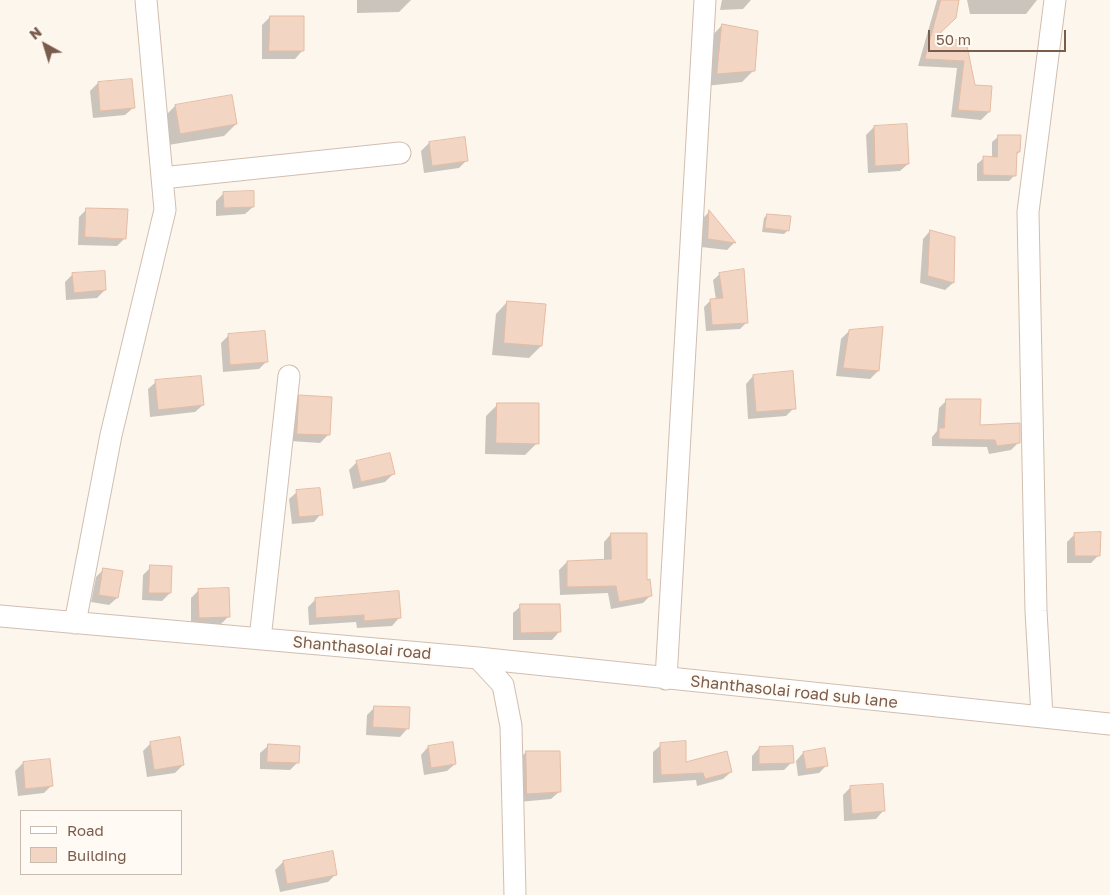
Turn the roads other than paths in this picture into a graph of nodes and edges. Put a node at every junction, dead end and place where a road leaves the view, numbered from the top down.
1 (146, 0) edge
2 (705, 0) edge
3 (1055, 0) edge
4 (400, 153) dead end
5 (162, 178) junction
6 (289, 376) dead end
7 (0, 616) edge
8 (75, 623) junction
9 (260, 639) junction
10 (478, 658) junction
11 (666, 679) junction
12 (1042, 716) junction
13 (1110, 724) edge
14 (515, 895) edge

1 - 5 street
2 - 11 street
3 - 12 street
4 - 5 street
5 - 8 street
6 - 9 street
7 - 8 street, Shanthasolai road
8 - 9 street, Shanthasolai road
9 - 10 street, Shanthasolai road
10 - 11 street, Shanthasolai road sub lane
10 - 14 street
11 - 12 street, Shanthasolai road sub lane
12 - 13 street, Shanthasolai road sub lane

